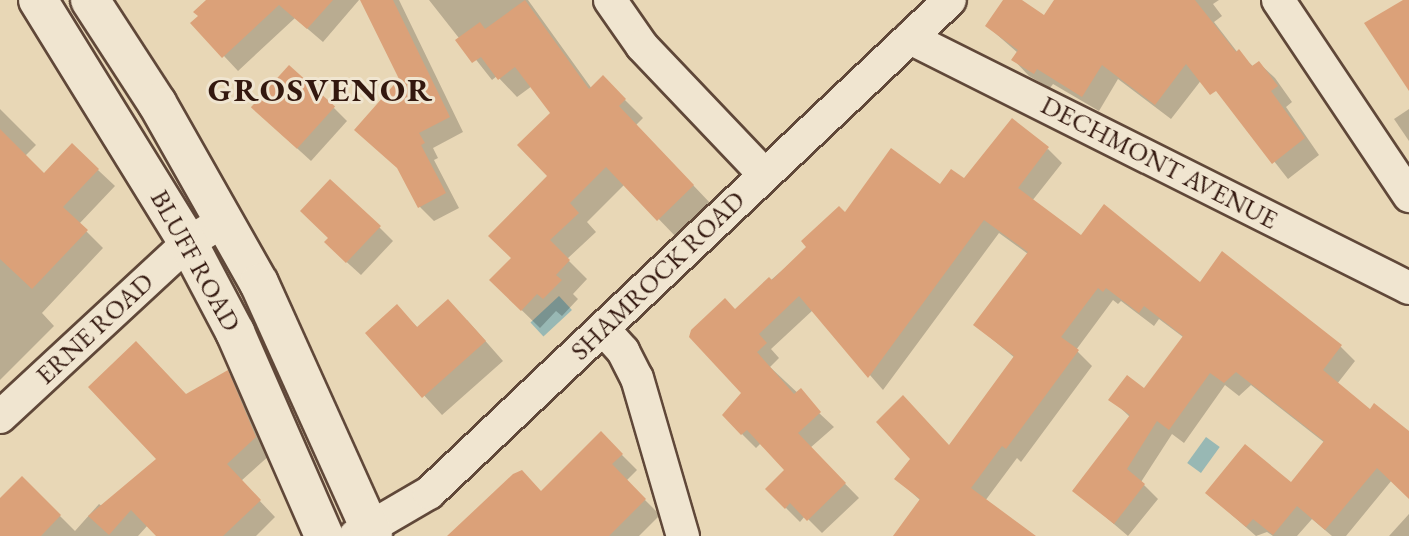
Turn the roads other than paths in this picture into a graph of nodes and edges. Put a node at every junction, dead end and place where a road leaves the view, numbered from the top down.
1 (38, 0) edge
2 (90, 0) edge
3 (610, 0) edge
4 (950, 0) edge
5 (1278, 0) edge
6 (910, 38) junction
7 (763, 173) junction
8 (1409, 196) edge
9 (225, 220) junction
10 (188, 243) junction
11 (1409, 288) edge
12 (604, 331) junction
13 (0, 416) edge
14 (365, 533) edge
15 (324, 536) edge
16 (683, 536) edge

1 - 10 main road, BLUFF ROAD
2 - 9 main road, BLUFF ROAD
3 - 7 street
4 - 6 street, SHAMROCK ROAD
5 - 8 street
6 - 7 street, SHAMROCK ROAD
6 - 11 street, DECHMONT AVENUE
7 - 12 street, SHAMROCK ROAD
9 - 10 street, ERNE ROAD
9 - 14 main road, BLUFF ROAD
10 - 13 street, ERNE ROAD
10 - 15 main road, BLUFF ROAD
12 - 14 street, SHAMROCK ROAD
12 - 16 street

